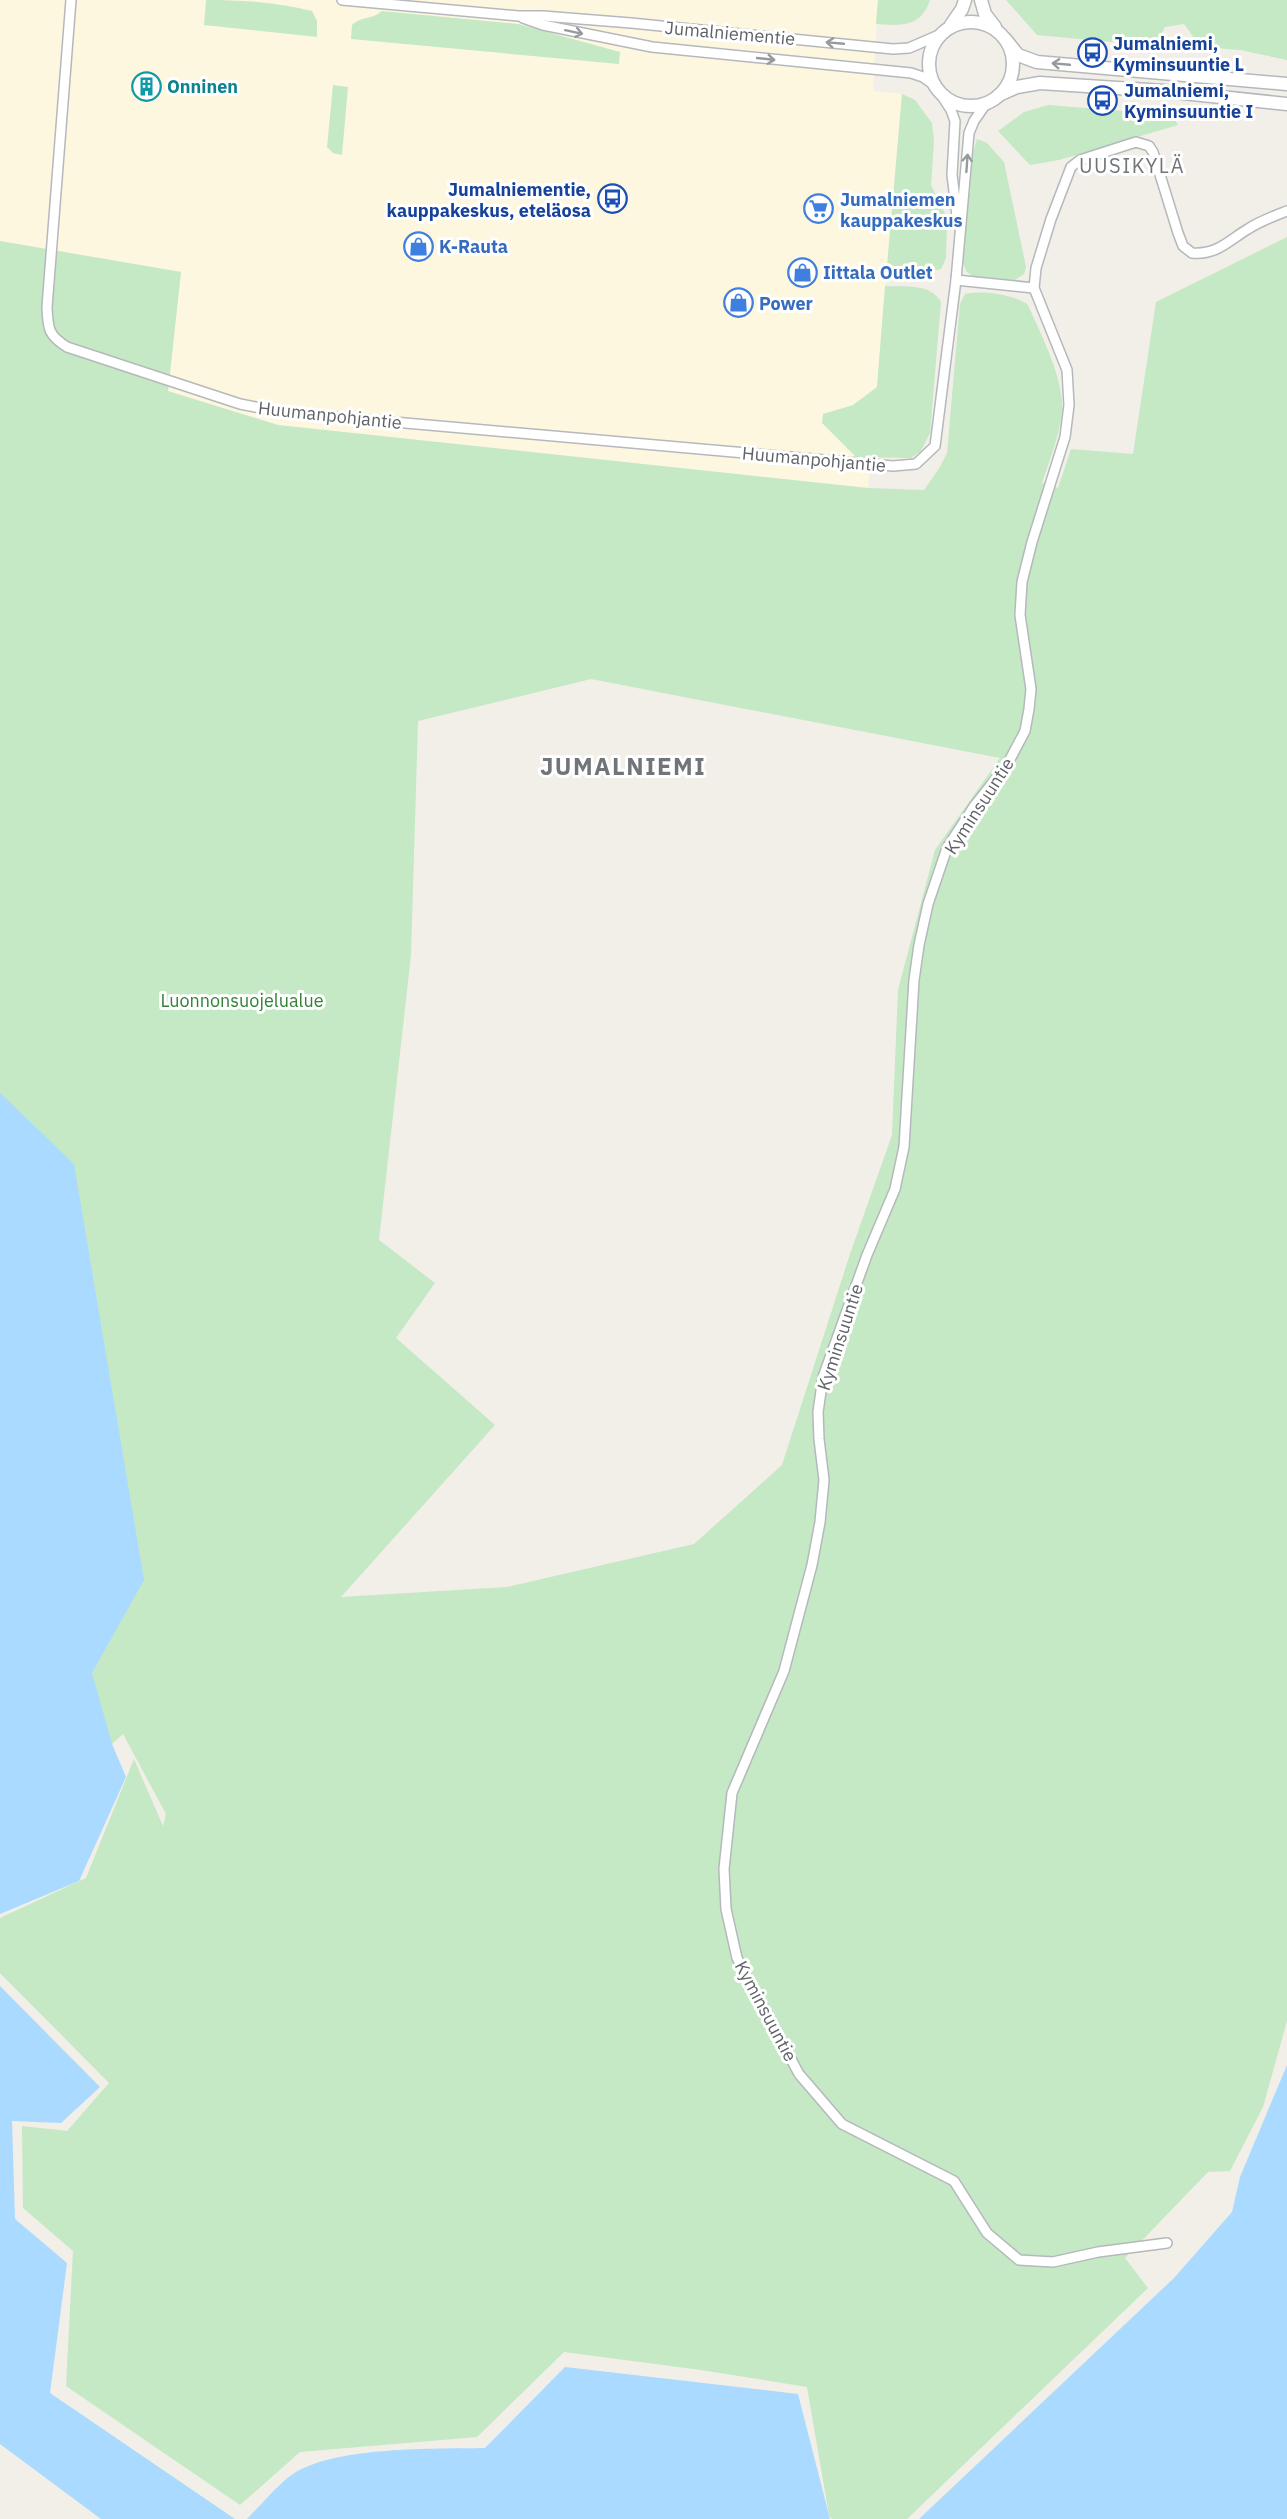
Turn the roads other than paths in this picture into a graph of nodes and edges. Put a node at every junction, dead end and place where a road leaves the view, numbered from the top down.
1 (71, 0) edge
2 (342, 0) edge
3 (965, 0) edge
4 (981, 0) edge
5 (518, 16) junction
6 (951, 25) junction
7 (997, 30) junction
8 (939, 35) junction
9 (1006, 40) junction
10 (933, 84) junction
11 (1287, 84) edge
12 (999, 95) junction
13 (942, 96) junction
14 (1287, 104) edge
15 (985, 105) junction
16 (1287, 211) edge
17 (960, 235) junction
18 (956, 280) junction
19 (1034, 288) junction
20 (1167, 2243) dead end

1 - 18 street, Huumanpohjantie
2 - 5 street, Jumalniementie
3 - 6 street
4 - 7 street
8 -> 5 street, Jumalniementie
5 -> 10 street, Jumalniementie
6 - 7 street
6 - 8 street
7 - 9 street
8 - 10 street
11 -> 9 street
9 - 12 street
10 - 13 street
12 - 14 street
12 - 15 street
13 - 15 street
13 - 17 street
17 -> 15 street
16 - 19 street
17 - 18 street
18 - 19 street
19 - 20 street, Kyminsuuntie

